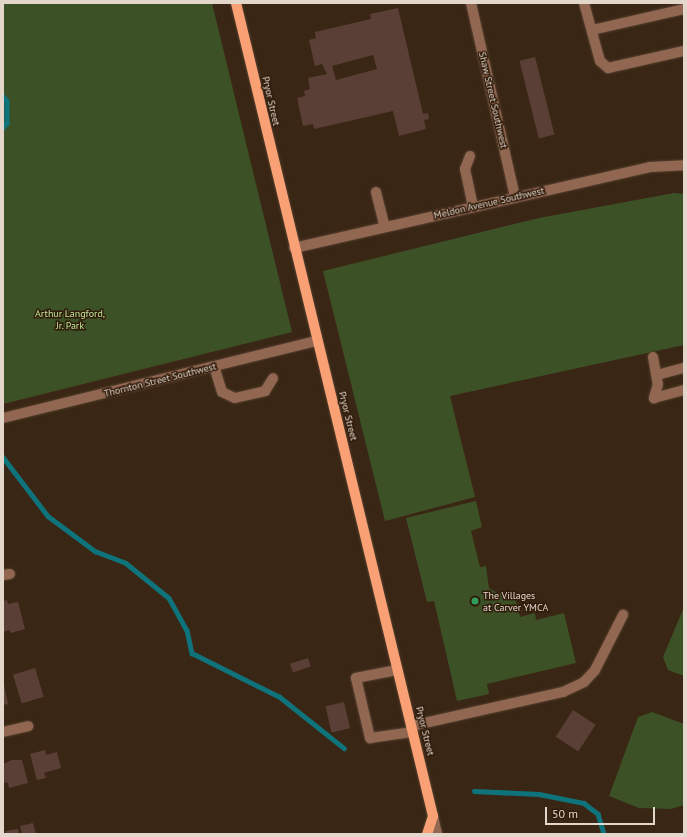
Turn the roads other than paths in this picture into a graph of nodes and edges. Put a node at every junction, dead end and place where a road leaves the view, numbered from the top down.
1 (236, 3) edge
2 (471, 3) edge
3 (584, 3) edge
4 (684, 8) edge
5 (592, 30) junction
6 (684, 50) edge
7 (470, 156) dead end
8 (684, 164) edge
9 (376, 192) dead end
10 (515, 197) junction
11 (474, 207) junction
12 (384, 227) junction
13 (294, 248) junction
14 (316, 341) junction
15 (653, 357) dead end
16 (214, 366) junction
17 (684, 368) edge
18 (656, 376) junction
19 (273, 378) dead end
20 (684, 390) edge
21 (3, 418) edge
22 (623, 615) dead end
23 (398, 670) junction
24 (28, 726) dead end
25 (412, 729) junction
26 (3, 732) edge
27 (433, 816) junction
28 (427, 834) edge
29 (437, 834) edge

1 - 13 main road, Pryor Street
2 - 10 street, Shaw Street Southwest
3 - 5 street
4 - 5 street
5 - 6 street
7 - 11 street
8 - 10 street, Meldon Avenue Southwest
9 - 12 street
10 - 11 street, Meldon Avenue Southwest
11 - 12 street, Meldon Avenue Southwest
12 - 13 street, Meldon Avenue Southwest
13 - 14 main road, Pryor Street
14 - 16 street, Thornton Street Southwest
14 - 23 main road, Pryor Street
15 - 18 street
16 - 19 street
16 - 21 street, Thornton Street Southwest
17 - 18 street
18 - 20 street
22 - 25 street
23 - 25 main road, Pryor Street
23 - 25 street
24 - 26 street
25 - 27 main road, Pryor Street
27 - 28 main road
27 - 29 street

